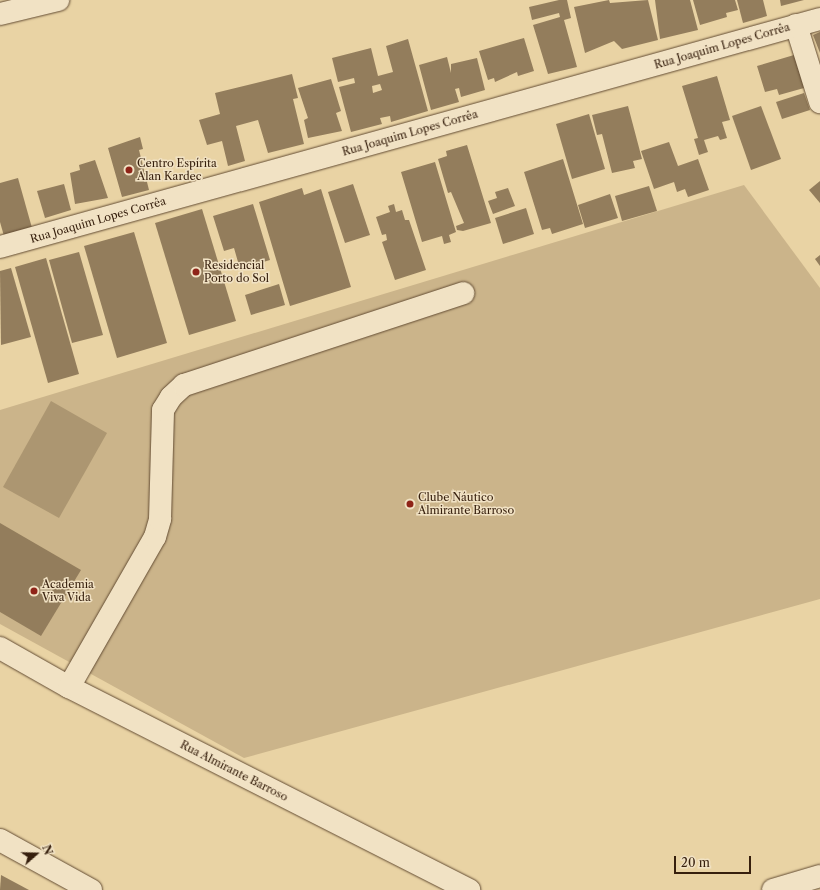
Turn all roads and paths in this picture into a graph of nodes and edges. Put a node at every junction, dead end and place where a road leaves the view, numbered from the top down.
1 (58, 0) edge
2 (0, 14) edge
3 (820, 19) edge
4 (796, 25) junction
5 (820, 102) edge
6 (0, 248) edge
7 (463, 293) dead end
8 (0, 648) edge
9 (69, 687) junction
10 (0, 840) edge
11 (820, 876) edge
12 (91, 890) edge
13 (469, 890) edge
14 (773, 890) edge

1 - 2 street
3 - 4 street, Rua Joaquim Lopes Corrêa
4 - 5 street
4 - 6 street, Rua Joaquim Lopes Corrêa
7 - 9 street
8 - 9 street, Rua Almirante Barroso
9 - 13 street, Rua Almirante Barroso
10 - 12 street
11 - 14 street

